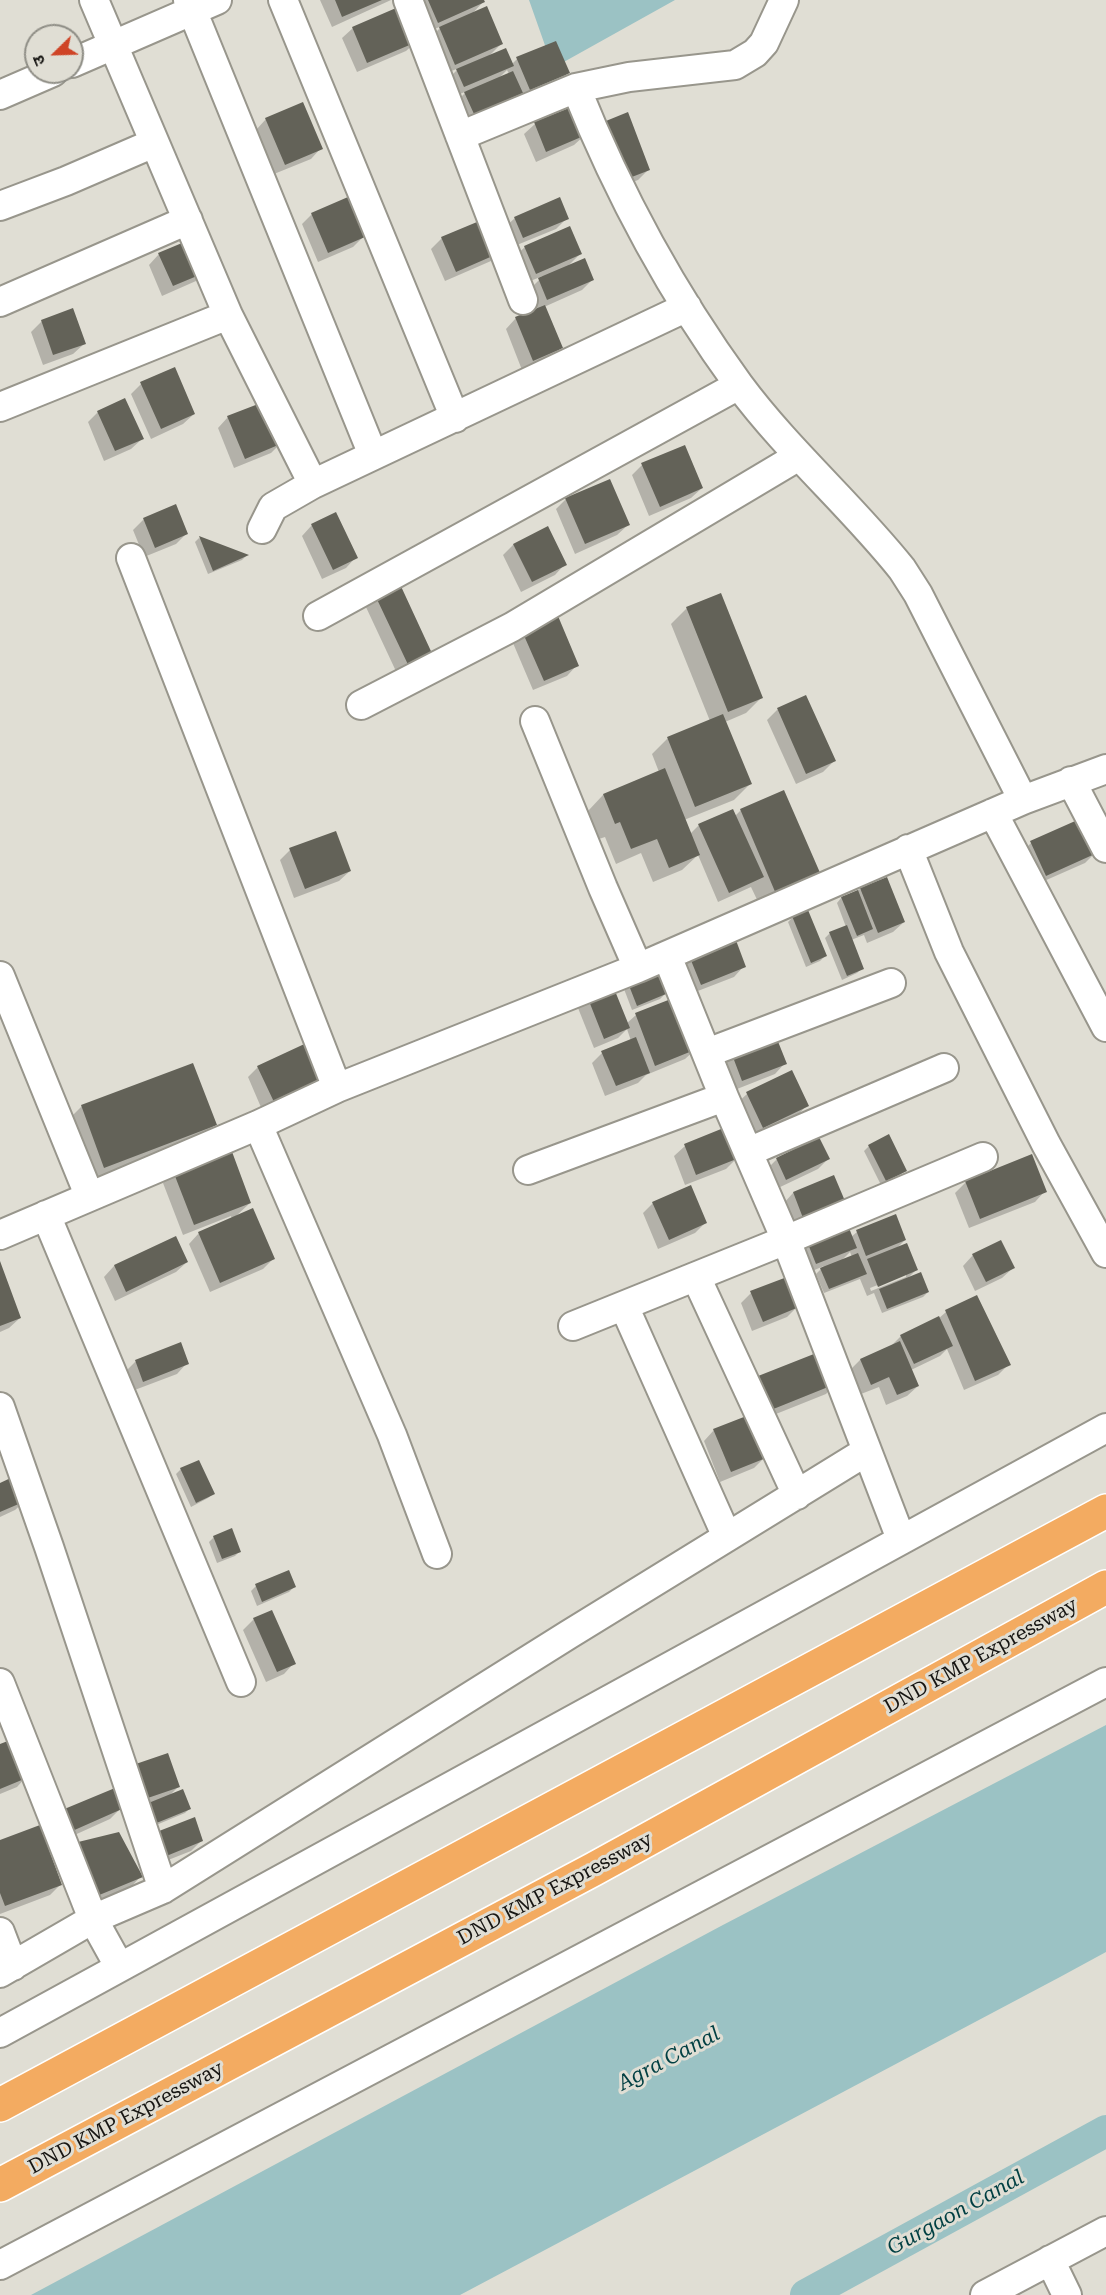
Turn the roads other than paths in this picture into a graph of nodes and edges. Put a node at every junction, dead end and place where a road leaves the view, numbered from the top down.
1 (94, 0) edge
2 (283, 0) edge
3 (408, 0) edge
4 (784, 0) edge
5 (199, 3) edge
6 (112, 45) junction
7 (84, 58) edge
8 (25, 84) edge
9 (576, 88) junction
10 (0, 95) edge
11 (460, 136) junction
12 (154, 143) junction
13 (0, 206) edge
14 (188, 220) junction
15 (523, 300) dead end
16 (0, 302) edge
17 (687, 307) junction
18 (228, 315) junction
19 (739, 385) junction
20 (0, 408) edge
21 (456, 418) junction
22 (373, 455) junction
23 (799, 456) junction
24 (314, 484) junction
25 (262, 529) dead end
26 (131, 558) dead end
27 (318, 616) dead end
28 (361, 705) dead end
29 (535, 721) dead end
30 (1106, 769) edge
31 (1071, 781) junction
32 (1023, 800) junction
33 (993, 813) junction
34 (1106, 848) edge
35 (908, 849) junction
36 (667, 956) junction
37 (638, 968) junction
38 (0, 976) edge
39 (891, 983) dead end
40 (1106, 1027) edge
41 (706, 1053) junction
42 (944, 1068) dead end
43 (336, 1088) junction
44 (724, 1097) junction
45 (258, 1125) junction
46 (748, 1152) junction
47 (983, 1157) dead end
48 (528, 1170) dead end
49 (89, 1195) junction
50 (46, 1215) junction
51 (0, 1235) edge
52 (786, 1240) junction
53 (1106, 1253) edge
54 (696, 1277) junction
55 (624, 1306) junction
56 (573, 1326) dead end
57 (0, 1407) edge
58 (1106, 1428) edge
59 (867, 1450) junction
60 (797, 1495) junction
61 (1106, 1511) edge
62 (727, 1537) junction
63 (901, 1539) junction
64 (437, 1554) dead end
65 (1106, 1587) edge
66 (241, 1682) dead end
67 (1106, 1682) edge
68 (0, 1683) edge
69 (163, 1889) junction
70 (93, 1919) junction
71 (0, 1932) edge
72 (119, 1966) junction
73 (6, 1970) edge
74 (0, 2033) edge
75 (0, 2105) edge
76 (0, 2185) edge
77 (1106, 2231) edge
78 (1050, 2260) junction
79 (0, 2265) edge
80 (985, 2295) edge
81 (1068, 2295) edge

1 - 6 street
2 - 21 street
3 - 11 street
4 - 9 street
5 - 6 street
5 - 22 street
6 - 7 street
6 - 12 street
8 - 10 street
9 - 11 street
9 - 17 street
11 - 15 street
12 - 13 street
12 - 14 street
14 - 16 street
14 - 18 street
17 - 19 street
17 - 21 street
18 - 20 street
18 - 24 street
19 - 23 street
19 - 27 street
21 - 22 street
22 - 24 street
23 - 28 street
23 - 32 street
24 - 25 street
26 - 43 street
29 - 37 street
30 - 31 street
31 - 32 street
31 - 34 street
32 - 33 street
33 - 35 street
33 - 40 street
35 - 36 street
35 - 53 street
36 - 37 street
36 - 41 street
37 - 43 street
38 - 49 street
39 - 41 street
41 - 44 street
42 - 46 street
43 - 45 street
44 - 46 street
44 - 48 street
45 - 49 street
45 - 64 street
46 - 52 street
47 - 52 street
49 - 50 street
50 - 51 street
50 - 66 street
52 - 54 street
52 - 59 street
54 - 55 street
54 - 60 street
55 - 56 street
55 - 62 street
57 - 69 street
58 - 63 street
59 - 60 street
59 - 63 street
60 - 62 street
61 - 75 highway
62 - 69 street
63 - 72 street
65 - 76 highway, DND KMP Expressway
67 - 79 street
68 - 70 street
69 - 70 street
70 - 72 street
70 - 73 street
71 - 73 street
72 - 74 street
77 - 78 street
78 - 80 street
78 - 81 street

